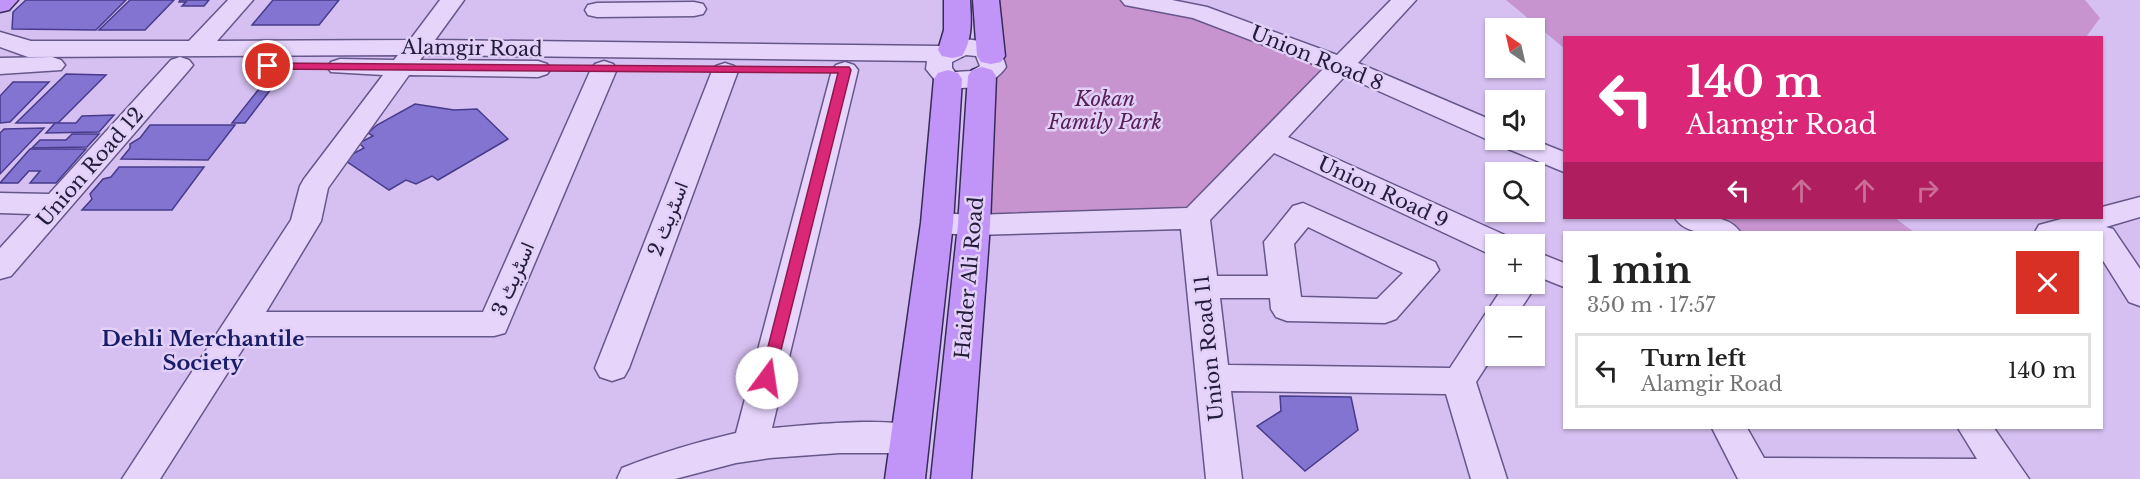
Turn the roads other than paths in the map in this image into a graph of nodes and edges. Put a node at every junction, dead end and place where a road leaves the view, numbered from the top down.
1 (5, 0) edge
2 (241, 0) edge
3 (452, 0) edge
4 (957, 0) edge
5 (986, 0) edge
6 (1133, 0) edge
7 (1398, 1) edge
8 (0, 4) edge
9 (696, 5) edge
10 (597, 10) dead end
11 (0, 39) edge
12 (675, 50) junction
13 (188, 56) junction
14 (410, 57) junction
15 (947, 64) junction
16 (0, 66) edge
17 (987, 66) junction
18 (1343, 66) junction
19 (603, 69) junction
20 (725, 70) junction
21 (845, 70) junction
22 (1485, 128) edge
23 (1270, 140) junction
24 (1534, 150) edge
25 (1563, 163) edge
26 (0, 204) edge
27 (57, 204) junction
28 (2140, 207) edge
29 (1196, 218) junction
30 (1692, 219) edge
31 (937, 223) junction
32 (974, 225) junction
33 (2097, 230) edge
34 (1719, 231) edge
35 (2074, 231) edge
36 (1485, 239) edge
37 (2103, 239) edge
38 (1545, 267) edge
39 (0, 268) edge
40 (1563, 276) edge
41 (1203, 287) junction
42 (1284, 287) junction
43 (2140, 294) edge
44 (242, 324) junction
45 (1485, 340) edge
46 (612, 368) dead end
47 (1213, 378) junction
48 (1458, 381) junction
49 (1730, 429) edge
50 (1976, 429) edge
51 (911, 438) junction
52 (751, 444) junction
53 (1756, 476) edge
54 (2009, 477) edge
55 (140, 479) edge
56 (635, 479) edge
57 (905, 479) edge
58 (951, 479) edge
59 (1224, 479) edge
60 (1489, 479) edge

1 - 8 main road
2 - 13 street, Union Road 12
3 - 14 street
4 - 15 main road, Haider Ali Road
5 - 17 main road, Haider Ali Road
6 - 18 street, Union Road 8
7 - 18 street
9 - 10 street
9 - 12 street
11 - 13 street, Alamgir Road
12 - 14 street, Alamgir Road
12 - 15 street, Alamgir Road
13 - 14 street, Alamgir Road
13 - 16 street, Alamgir Road
13 - 27 street, Union Road 12
14 - 19 street, Alamgir Road
14 - 44 street
15 - 17 street
15 - 21 street, Alamgir Road
15 - 31 main road, Haider Ali Road
17 - 32 main road, Haider Ali Road
18 - 22 street, Union Road 8
18 - 23 street
19 - 20 street, Alamgir Road
19 - 44 street, اسٹریٹ 3
20 - 21 street, Alamgir Road
20 - 46 street, اسٹریٹ 2
21 - 52 street
23 - 29 street
23 - 36 street, Union Road 9
24 - 25 street
26 - 27 street
27 - 39 street, Union Road 12
28 - 33 street
29 - 32 street
29 - 41 street, Union Road 11
30 - 34 street
31 - 32 street
31 - 51 main road, Haider Ali Road
32 - 58 main road, Haider Ali Road
33 - 35 street
37 - 43 street
38 - 40 street
41 - 42 street
41 - 47 street, Union Road 11
42 - 42 street
44 - 55 street
45 - 48 street
47 - 48 street
47 - 59 street, Union Road 11
48 - 60 street
49 - 53 street
50 - 54 street
51 - 52 street
51 - 57 main road, Haider Ali Road
52 - 56 street
53 - 54 street

